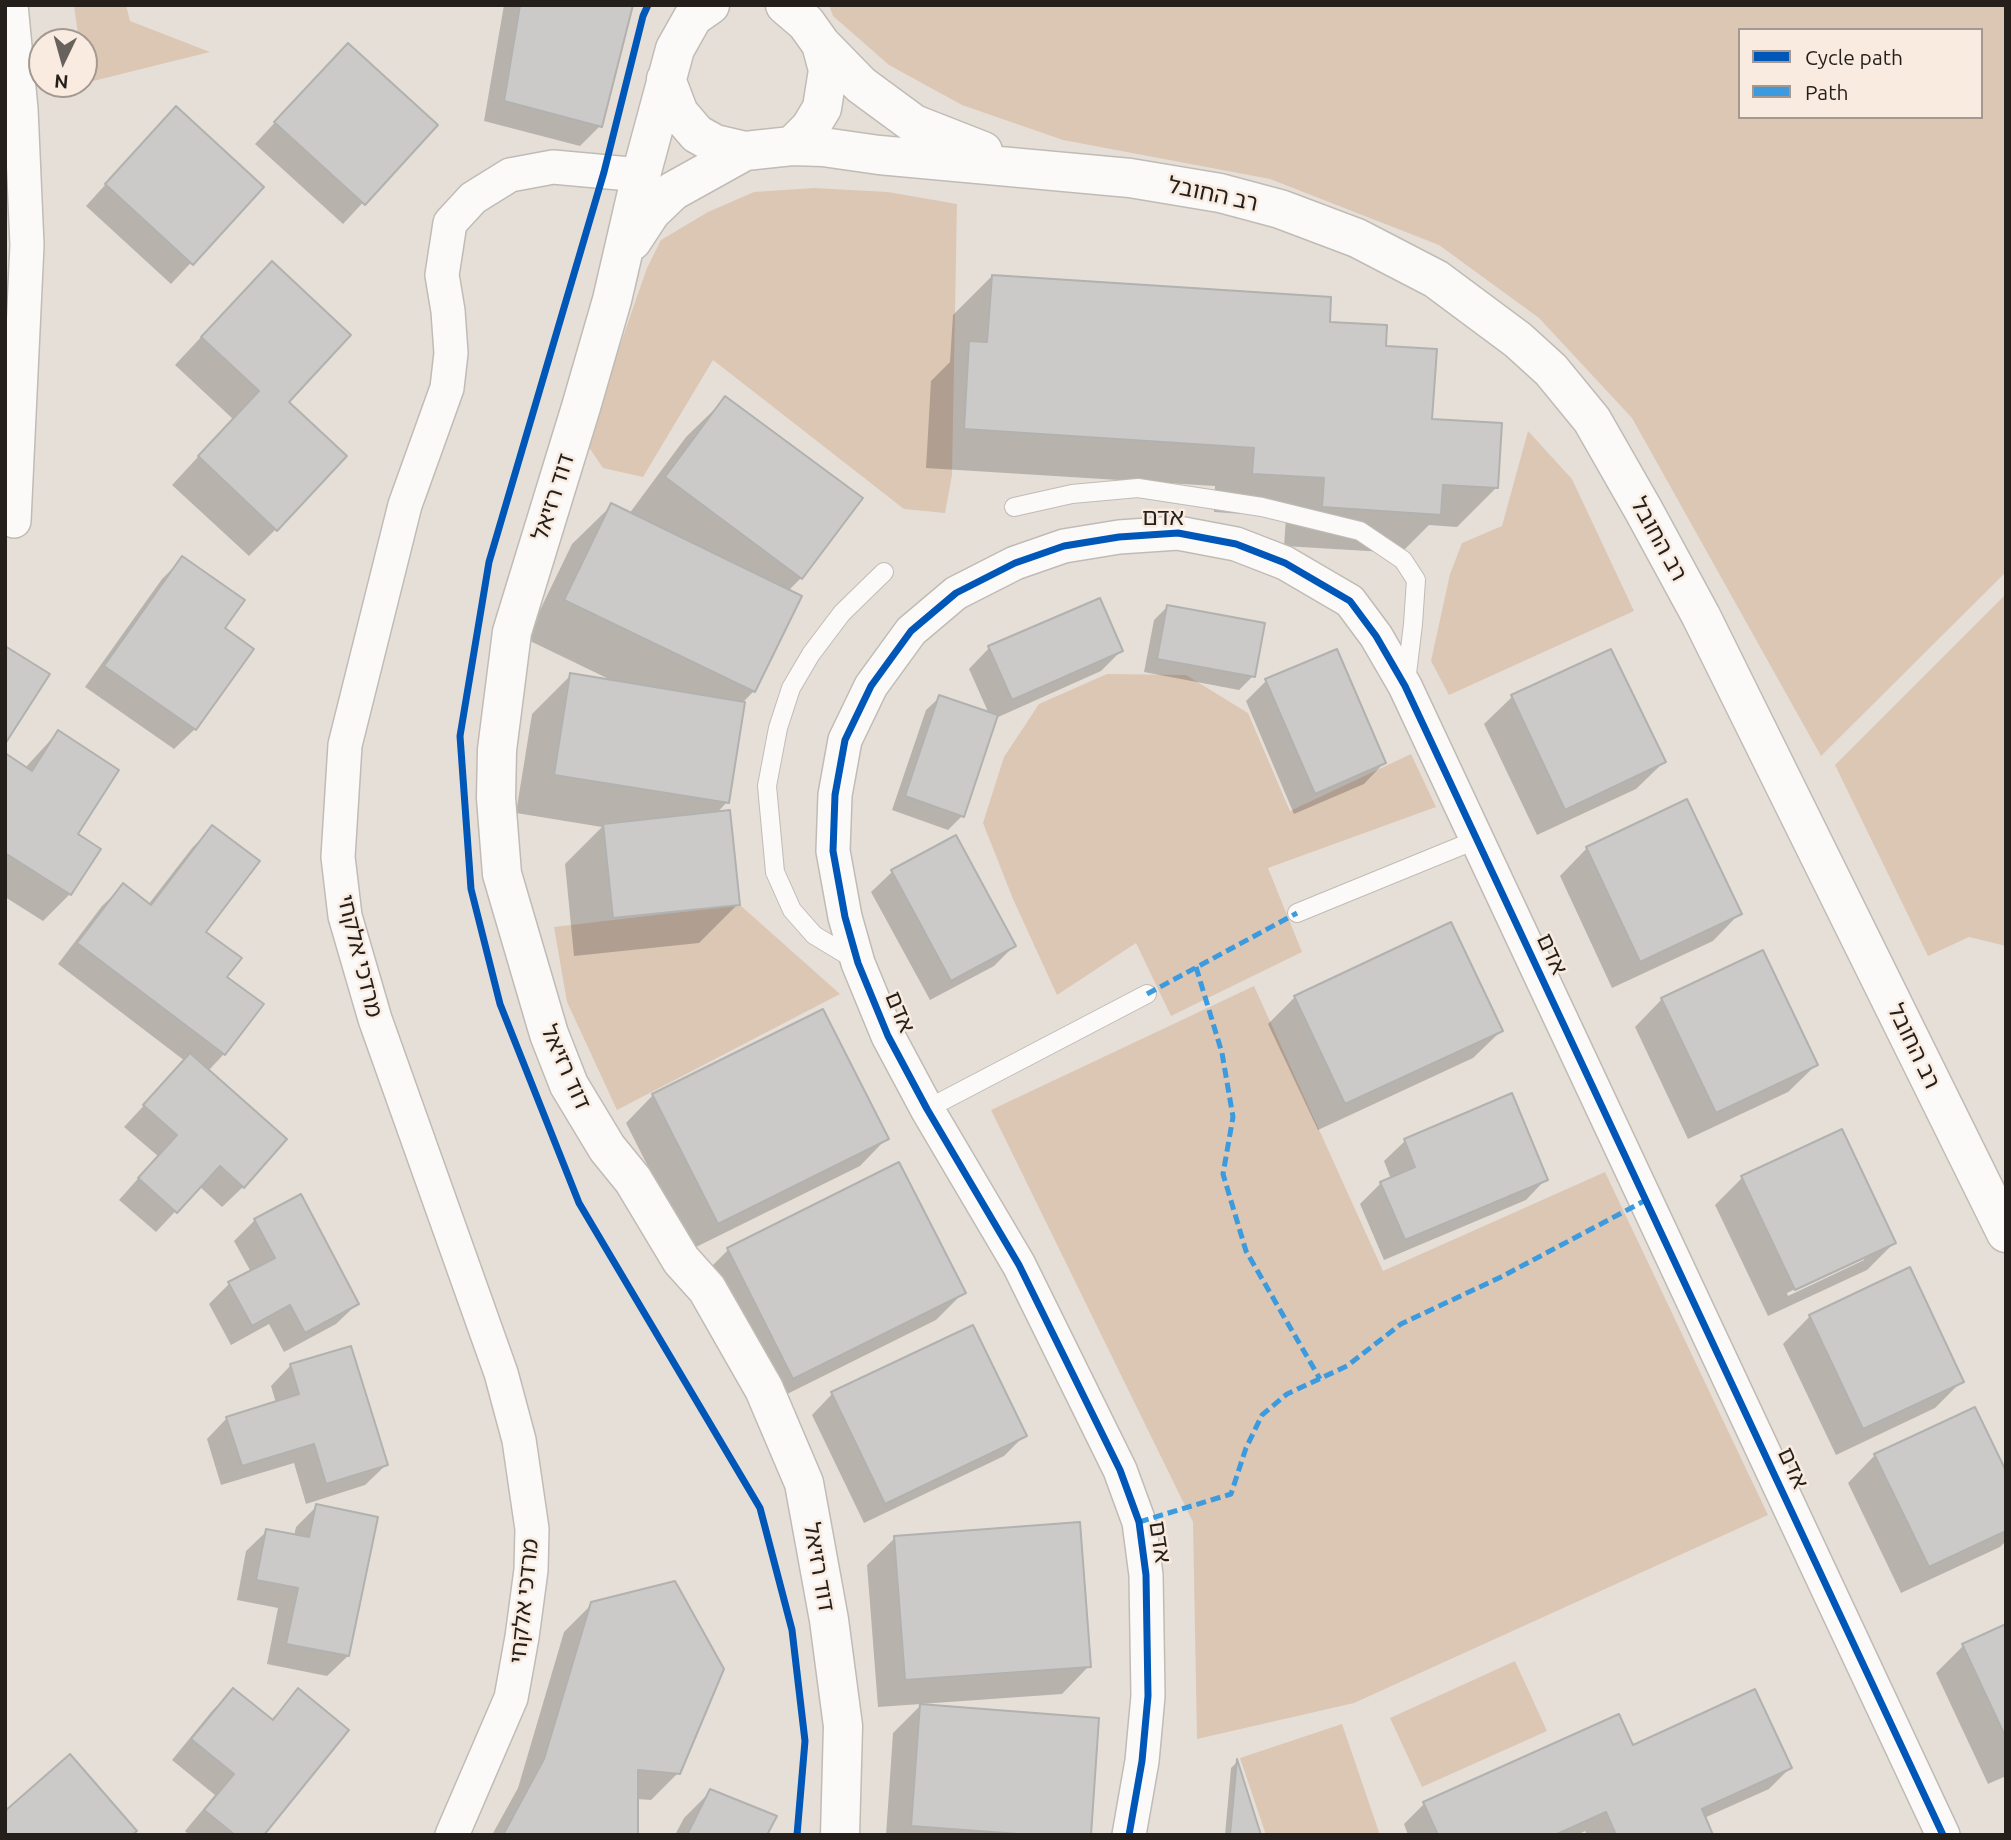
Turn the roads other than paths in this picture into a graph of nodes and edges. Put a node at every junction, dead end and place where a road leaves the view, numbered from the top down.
1 (11, 5) edge
2 (788, 6) edge
3 (699, 9) edge
4 (821, 44) junction
5 (666, 79) junction
6 (792, 146) junction
7 (745, 151) junction
8 (1028, 168) junction
9 (641, 175) junction
10 (621, 258) junction
11 (1014, 507) dead end
12 (15, 521) dead end
13 (884, 572) dead end
14 (1405, 685) junction
15 (1478, 839) junction
16 (1297, 913) dead end
17 (858, 962) junction
18 (1147, 994) dead end
19 (927, 1109) junction
20 (2006, 1233) edge
21 (452, 1835) edge
22 (840, 1835) edge
23 (1129, 1835) edge
24 (1944, 1835) edge

1 - 12 street
2 - 4 street, רב החובל
3 - 5 street, דוד רזיאל
4 - 6 street
4 - 8 street, רב החובל
5 - 7 street
5 - 9 street, דוד רזיאל
6 - 7 street, רב החובל
6 - 8 street, רב החובל
7 - 10 street, דוד רזיאל
8 - 20 street, רב החובל
9 - 10 street, דוד רזיאל
9 - 21 street, מרדכי אלקחי
10 - 22 street, דוד רזיאל
11 - 14 lane
13 - 17 lane
14 - 15 street, אדם
14 - 17 street, אדם
15 - 16 lane
15 - 24 street, אדם
17 - 19 street, אדם
18 - 19 lane
19 - 23 street, אדם

